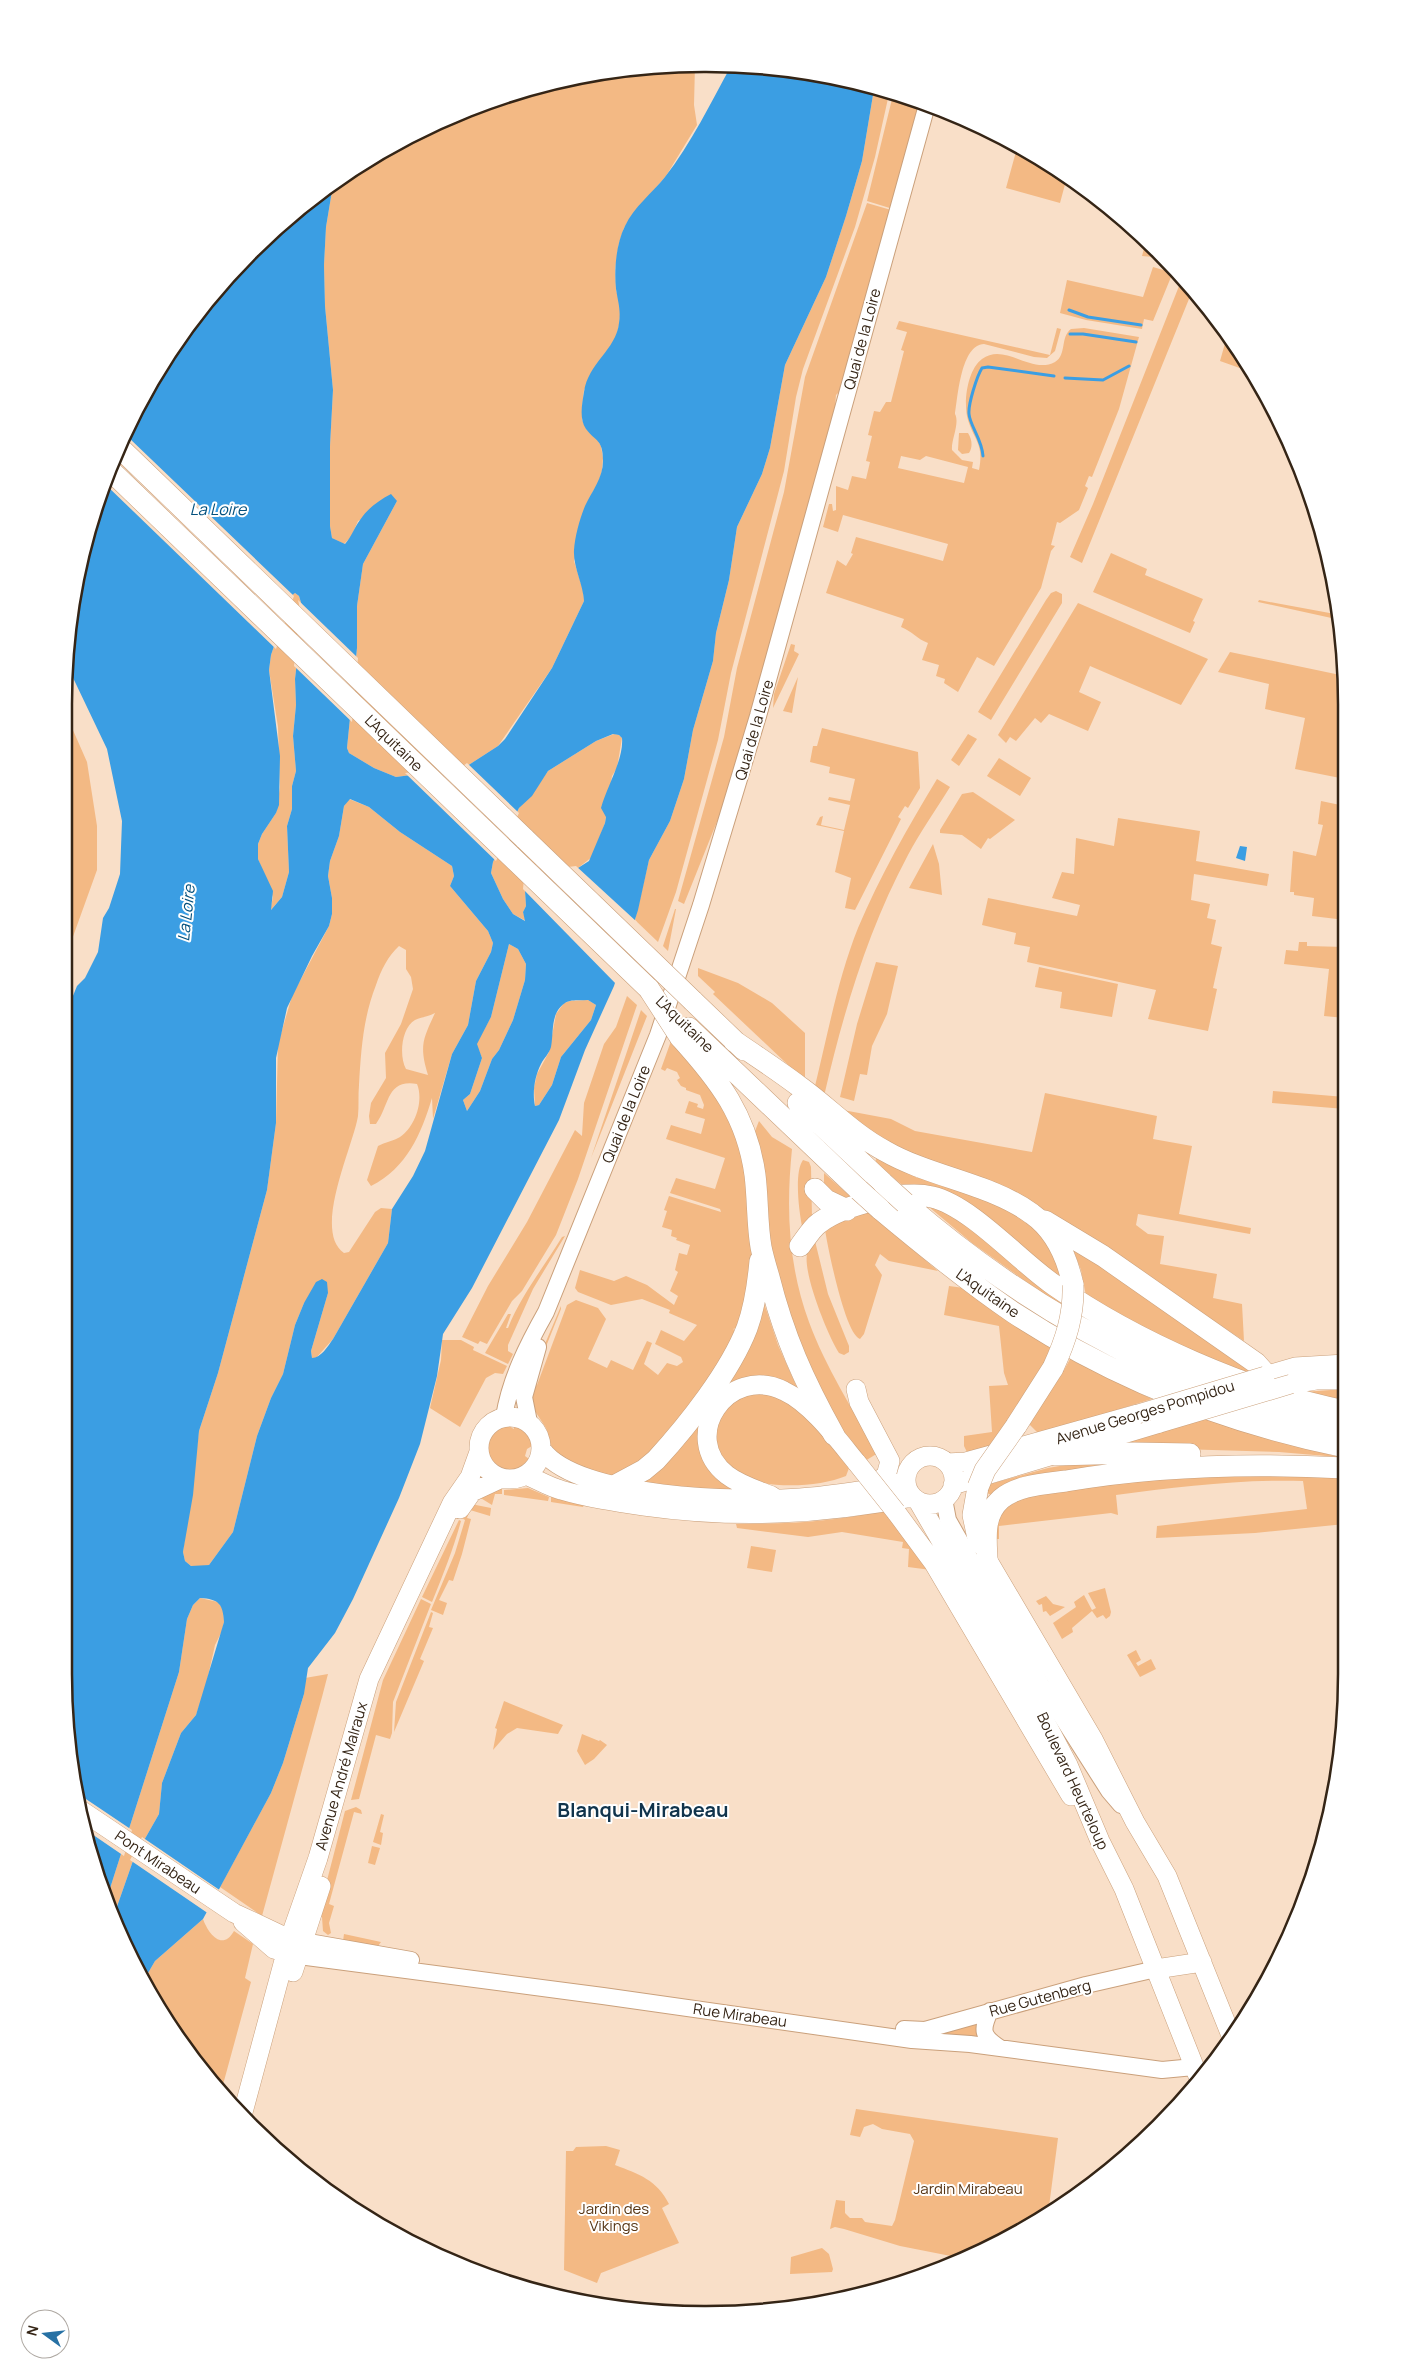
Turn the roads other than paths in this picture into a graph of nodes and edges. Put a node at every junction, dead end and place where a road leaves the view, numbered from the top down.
1 (925, 113) edge
2 (125, 453) edge
3 (116, 475) edge
4 (682, 1031) junction
5 (833, 1126) junction
6 (815, 1189) dead end
7 (847, 1210) junction
8 (1034, 1215) junction
9 (800, 1246) dead end
10 (761, 1248) junction
11 (546, 1312) junction
12 (1338, 1364) edge
13 (1338, 1380) edge
14 (1268, 1382) junction
15 (856, 1389) dead end
16 (1338, 1409) edge
17 (504, 1417) junction
18 (529, 1422) junction
19 (1338, 1426) edge
20 (834, 1435) junction
21 (1338, 1445) edge
22 (542, 1450) junction
23 (479, 1452) junction
24 (1055, 1455) junction
25 (946, 1463) junction
26 (1338, 1467) edge
27 (1338, 1468) edge
28 (526, 1475) junction
29 (502, 1478) junction
30 (616, 1485) junction
31 (859, 1491) junction
32 (948, 1492) junction
33 (912, 1493) junction
34 (777, 1499) junction
35 (987, 1559) junction
36 (89, 1815) edge
37 (1135, 1822) junction
38 (1100, 1841) junction
39 (288, 1945) junction
40 (1202, 1962) junction
41 (1156, 1969) junction
42 (990, 2012) junction
43 (1228, 2029) edge
44 (925, 2030) joint
45 (1000, 2048) junction
46 (1199, 2069) edge
47 (1200, 2069) edge
48 (244, 2107) edge
49 (251, 2114) edge

1 - 11 main road, Quai de la Loire
2 - 5 highway, L'Aquitaine, bridge
3 - 4 highway, L'Aquitaine, bridge
4 - 10 highway
4 - 21 highway, L'Aquitaine, bridge
5 - 8 highway
5 - 19 highway, L'Aquitaine, bridge
6 - 7 highway
7 - 9 highway
7 - 16 highway
8 - 14 highway
8 - 35 highway, bridge
10 - 20 highway
10 - 30 highway
11 - 17 main road
11 - 18 main road
12 - 14 main road, Avenue Georges Pompidou
13 - 14 main road, Avenue Georges Pompidou, bridge
14 - 24 main road, Avenue Georges Pompidou, bridge
14 - 25 main road, Avenue Georges Pompidou, bridge
15 - 31 main road
17 - 18 main road
17 - 23 main road
18 - 22 main road
20 - 34 main road
20 - 38 main road, bridge
22 - 28 main road
22 - 30 main road
23 - 29 main road
23 - 39 main road, Avenue André Malraux
24 - 26 highway
24 - 32 main road, Avenue Georges Pompidou
25 - 32 main road
25 - 33 main road
27 - 35 highway
28 - 29 main road
28 - 33 main road
29 - 39 main road, Avenue André Malraux
30 - 34 main road
31 - 33 main road
31 - 34 main road
32 - 33 main road
32 - 37 main road, Boulevard Heurteloup
33 - 38 main road, Boulevard Heurteloup
35 - 37 main road
36 - 39 main road, Pont Mirabeau
37 - 40 main road, Boulevard Heurteloup
38 - 41 main road, Boulevard Heurteloup
39 - 44 main road, Rue Mirabeau
39 - 45 main road, Rue Mirabeau
39 - 48 main road, Avenue André Malraux
39 - 49 main road, Avenue André Malraux
40 - 41 main road
40 - 43 main road, Boulevard Heurteloup
41 - 42 main road, Rue Gutenberg
41 - 47 main road, Boulevard Heurteloup
42 - 44 main road, Rue Gutenberg
42 - 45 main road
45 - 46 main road, Rue Mirabeau

